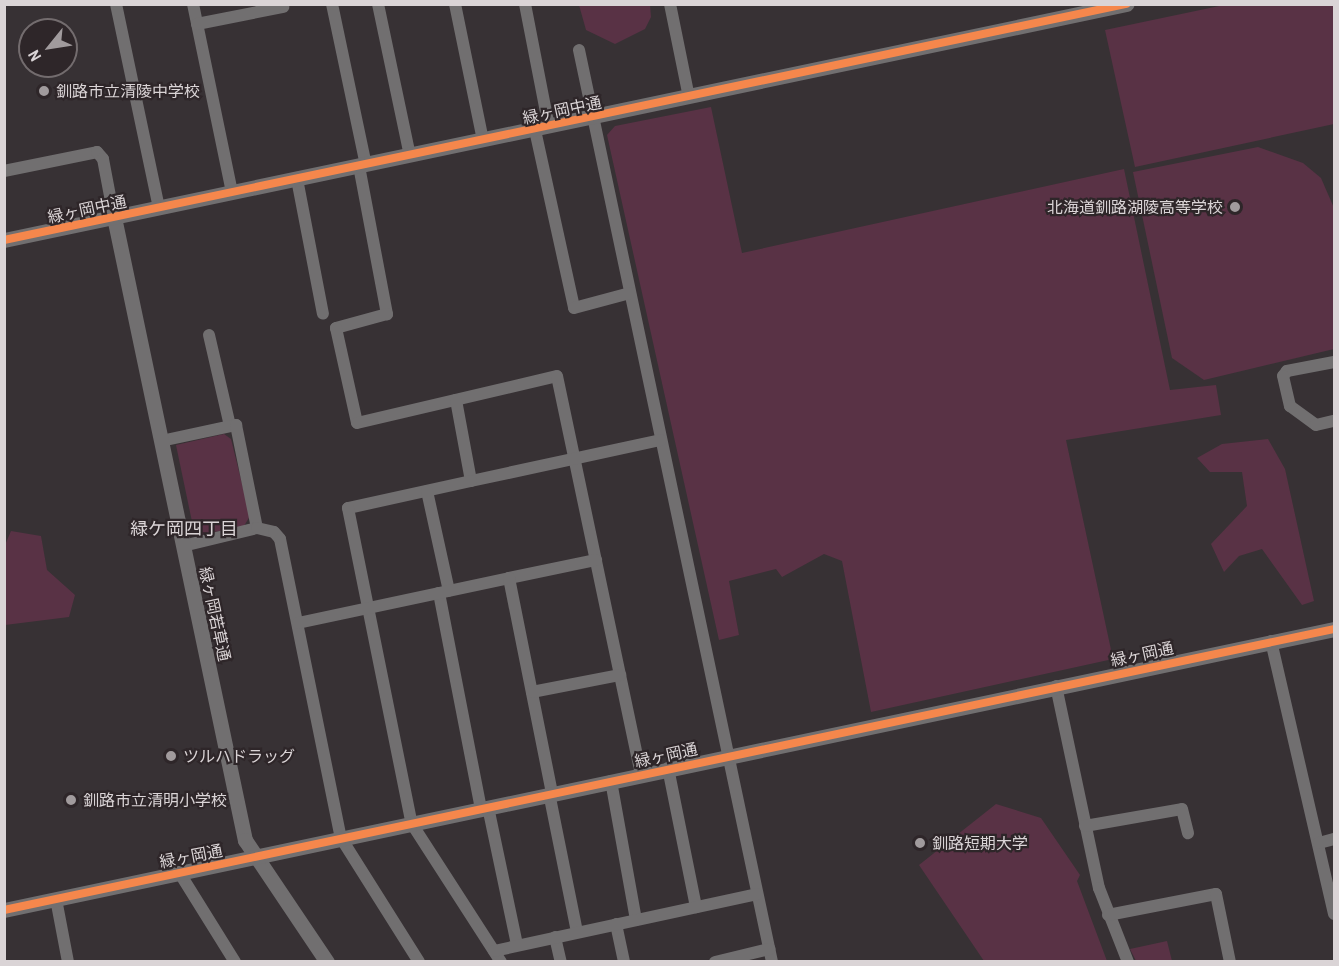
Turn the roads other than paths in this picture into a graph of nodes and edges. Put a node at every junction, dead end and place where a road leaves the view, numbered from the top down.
1 (116, 4) edge
2 (193, 4) edge
3 (332, 4) edge
4 (378, 4) edge
5 (455, 4) edge
6 (525, 4) edge
7 (670, 4) edge
8 (1126, 4) edge
9 (1110, 6) edge
10 (283, 7) dead end
11 (197, 24) junction
12 (579, 50) dead end
13 (689, 97) junction
14 (594, 118) junction
15 (542, 128) junction
16 (483, 141) junction
17 (410, 156) junction
18 (362, 165) junction
19 (4, 171) edge
20 (297, 179) junction
21 (232, 193) junction
22 (159, 208) junction
23 (114, 217) junction
24 (4, 240) edge
25 (630, 293) junction
26 (323, 314) dead end
27 (209, 335) dead end
28 (1335, 362) edge
29 (456, 400) junction
30 (1335, 421) edge
31 (230, 426) junction
32 (661, 440) junction
33 (161, 441) junction
34 (575, 458) junction
35 (471, 481) junction
36 (427, 491) junction
37 (256, 528) junction
38 (183, 546) junction
39 (596, 560) junction
40 (509, 579) junction
41 (444, 592) junction
42 (368, 608) junction
43 (298, 623) junction
44 (1335, 628) edge
45 (1271, 641) junction
46 (620, 675) junction
47 (1056, 686) junction
48 (532, 692) junction
49 (728, 756) junction
50 (668, 768) junction
51 (641, 774) junction
52 (611, 781) junction
53 (551, 793) junction
54 (485, 808) junction
55 (412, 824) junction
56 (1085, 826) junction
57 (1188, 833) dead end
58 (341, 838) junction
59 (1335, 839) edge
60 (1319, 843) junction
61 (256, 856) junction
62 (179, 872) junction
63 (758, 894) junction
64 (56, 899) junction
65 (696, 907) junction
66 (4, 910) edge
67 (1335, 914) edge
68 (1108, 915) junction
69 (636, 920) junction
70 (616, 924) junction
71 (578, 932) junction
72 (555, 937) junction
73 (517, 945) junction
74 (771, 955) edge
75 (498, 956) edge
76 (68, 962) edge
77 (235, 962) edge
78 (327, 962) edge
79 (419, 962) edge
80 (561, 962) edge
81 (624, 962) edge
82 (715, 962) edge
83 (1128, 962) edge
84 (1230, 962) edge

1 - 22 street
2 - 11 street
3 - 18 street
4 - 17 street
5 - 16 street
6 - 15 street
7 - 13 street
8 - 9 street, 緑ヶ岡中通
9 - 13 street, 緑ヶ岡中通
10 - 11 street
11 - 21 street
12 - 14 street
13 - 14 street, 緑ヶ岡中通
14 - 15 street, 緑ヶ岡中通
14 - 25 street
15 - 16 street, 緑ヶ岡中通
15 - 25 street
16 - 17 street, 緑ヶ岡中通
17 - 18 street, 緑ヶ岡中通
18 - 20 street, 緑ヶ岡中通
18 - 29 street
19 - 23 street
20 - 21 street, 緑ヶ岡中通
20 - 26 street
21 - 22 street, 緑ヶ岡中通
22 - 23 street, 緑ヶ岡中通
23 - 24 street, 緑ヶ岡中通
23 - 33 street, 緑ヶ岡若草通
25 - 32 street
27 - 31 street
28 - 30 street
29 - 34 street
29 - 35 street
31 - 33 street
31 - 37 street
32 - 34 street
32 - 49 street
33 - 38 street, 緑ヶ岡若草通
34 - 35 street
34 - 39 street
35 - 36 street
36 - 41 street
36 - 42 street
37 - 38 street
37 - 43 street
38 - 61 street, 緑ヶ岡若草通
39 - 40 street
39 - 46 street
40 - 41 street
40 - 48 street
41 - 42 street
41 - 54 street
42 - 43 street
42 - 55 street
43 - 58 street
44 - 45 street, 緑ヶ岡通
45 - 47 street, 緑ヶ岡通
45 - 60 street
46 - 48 street
46 - 51 street
47 - 49 street, 緑ヶ岡通
47 - 56 street
48 - 53 street
49 - 50 street, 緑ヶ岡通
49 - 63 street
50 - 51 street, 緑ヶ岡通
50 - 65 street
51 - 52 street, 緑ヶ岡通
52 - 53 street, 緑ヶ岡通
52 - 69 street
53 - 54 street, 緑ヶ岡通
53 - 71 street
54 - 55 street, 緑ヶ岡通
54 - 73 street
55 - 58 street, 緑ヶ岡通
55 - 75 street
56 - 57 street
56 - 68 street
58 - 61 street, 緑ヶ岡通
58 - 79 street
59 - 60 street
60 - 67 street
61 - 62 street, 緑ヶ岡通
61 - 78 street, 緑ヶ岡若草通
62 - 64 street, 緑ヶ岡通
62 - 77 street
63 - 65 street
63 - 74 street
64 - 66 street, 緑ヶ岡通
64 - 76 street
65 - 69 street
68 - 83 street
68 - 84 street
69 - 70 street
70 - 71 street
70 - 81 street
71 - 72 street
72 - 73 street
72 - 80 street
73 - 75 street
74 - 82 street

